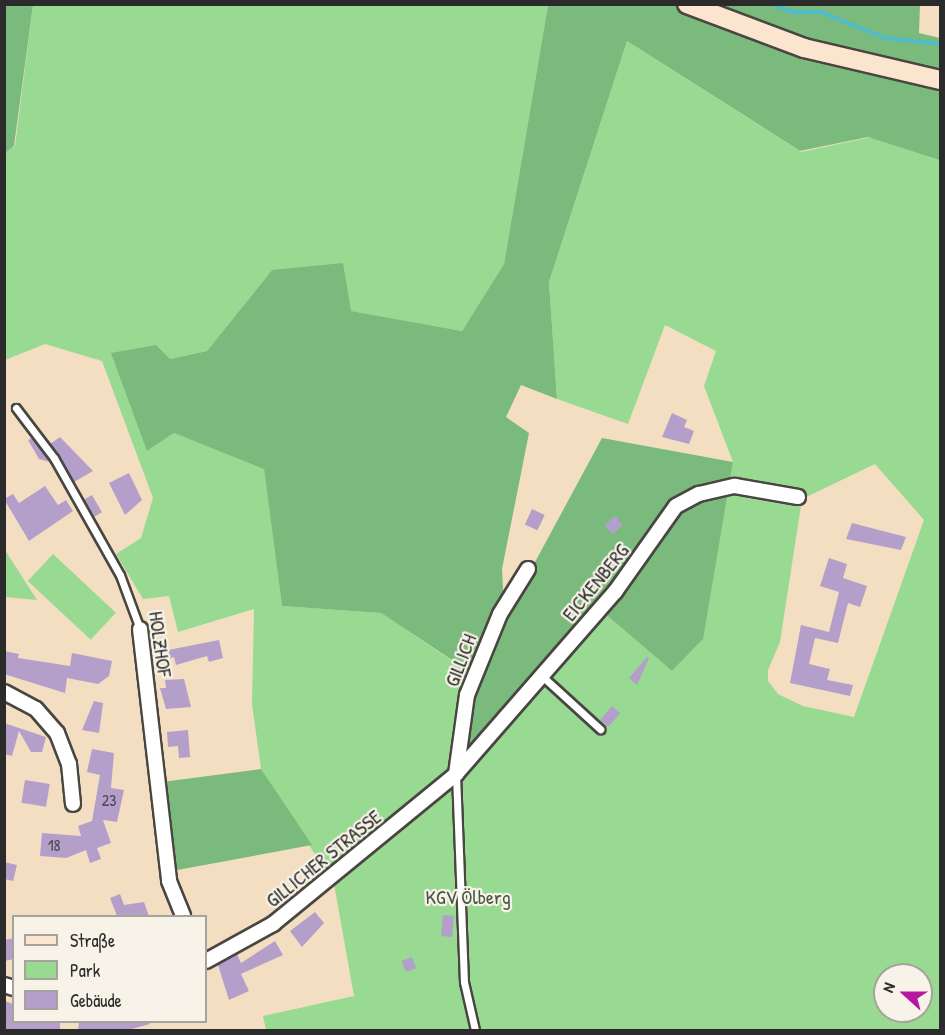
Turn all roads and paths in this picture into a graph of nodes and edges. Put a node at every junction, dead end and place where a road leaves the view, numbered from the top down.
1 (687, 4) edge
2 (940, 80) edge
3 (16, 408) dead end
4 (798, 497) dead end
5 (528, 569) dead end
6 (140, 629) joint
7 (542, 676) junction
8 (4, 692) edge
9 (600, 729) dead end
10 (456, 774) junction
11 (73, 804) dead end
12 (183, 915) edge
13 (207, 960) edge
14 (475, 1030) edge

1 - 2 main road
3 - 6 lane, HOLZHOF
4 - 7 street, EICKENBERG
5 - 10 street, GILLICH
6 - 12 street, HOLZHOF
7 - 9 lane
7 - 10 street, EICKENBERG
8 - 11 street
10 - 13 street, GILLICHER STRASSE
10 - 14 lane

